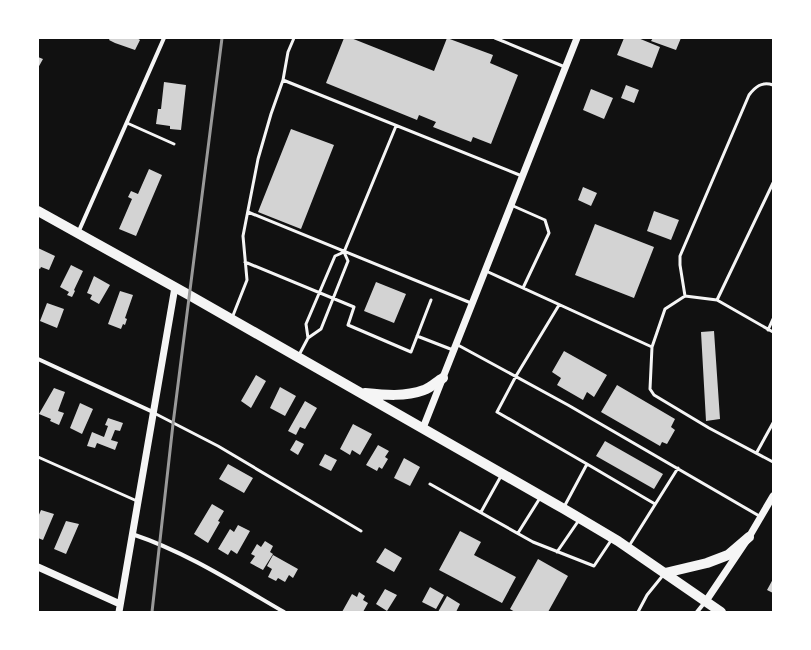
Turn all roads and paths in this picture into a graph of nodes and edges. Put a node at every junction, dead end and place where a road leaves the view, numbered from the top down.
1 (164, 38) edge
2 (294, 38) edge
3 (495, 38) edge
4 (577, 38) edge
5 (565, 67) junction
6 (283, 80) junction
7 (773, 84) edge
8 (127, 123) junction
9 (396, 126) junction
10 (174, 144) dead end
11 (522, 176) junction
12 (773, 184) edge
13 (510, 204) junction
14 (38, 211) edge
15 (248, 212) junction
16 (78, 234) junction
17 (344, 252) junction
18 (245, 262) junction
19 (484, 270) junction
20 (175, 287) junction
21 (523, 288) junction
22 (319, 292) junction
23 (685, 296) junction
24 (334, 299) junction
25 (431, 300) dead end
26 (717, 300) junction
27 (471, 303) junction
28 (559, 306) junction
29 (231, 319) junction
30 (773, 320) edge
31 (768, 330) junction
32 (773, 332) edge
33 (417, 336) junction
34 (308, 338) junction
35 (454, 347) junction
36 (652, 347) junction
37 (298, 356) junction
38 (38, 359) edge
39 (516, 376) junction
40 (443, 378) junction
41 (361, 392) junction
42 (153, 412) junction
43 (773, 423) edge
44 (423, 428) junction
45 (757, 452) junction
46 (38, 457) edge
47 (773, 462) edge
48 (587, 464) junction
49 (678, 468) junction
50 (503, 474) junction
51 (430, 484) dead end
52 (541, 496) junction
53 (773, 496) edge
54 (137, 501) junction
55 (655, 504) junction
56 (564, 509) junction
57 (480, 512) junction
58 (761, 517) junction
59 (580, 518) junction
60 (361, 531) dead end
61 (518, 533) junction
62 (131, 534) junction
63 (749, 537) junction
64 (613, 538) junction
65 (628, 548) junction
66 (558, 552) junction
67 (38, 567) edge
68 (665, 573) junction
69 (706, 601) junction
70 (120, 604) junction
71 (119, 612) edge
72 (284, 612) edge
73 (638, 612) edge
74 (696, 612) edge
75 (721, 612) edge

1 - 8 street
2 - 6 lane
3 - 5 lane
4 - 5 street
5 - 11 street
6 - 9 lane
6 - 15 lane
7 - 23 lane
8 - 10 lane
8 - 16 street
9 - 11 lane
9 - 17 lane
11 - 13 street
12 - 26 lane
13 - 19 street
13 - 21 lane
14 - 16 main road
15 - 17 lane
15 - 18 lane
16 - 20 main road
17 - 22 lane
17 - 24 lane
17 - 27 lane
18 - 22 lane
18 - 29 lane
19 - 21 lane
19 - 27 street
20 - 29 main road
20 - 42 street
21 - 28 lane
22 - 24 lane
22 - 34 lane
23 - 26 lane
23 - 36 lane
24 - 33 lane
24 - 34 lane
25 - 33 lane
26 - 31 lane
27 - 35 street
28 - 36 lane
28 - 39 lane
29 - 37 main road
30 - 31 lane
31 - 32 lane
33 - 35 lane
34 - 37 lane
35 - 39 lane
35 - 40 street
36 - 45 lane
37 - 41 main road
38 - 42 street
39 - 48 lane
39 - 49 lane
40 - 41 main road
40 - 44 street
41 - 44 main road
42 - 54 street
42 - 60 lane
43 - 45 lane
44 - 50 main road
45 - 47 lane
46 - 54 lane
48 - 55 lane
48 - 56 lane
49 - 55 lane
49 - 58 lane
50 - 52 main road
50 - 57 lane
51 - 57 lane
52 - 56 main road
52 - 61 lane
53 - 58 street
54 - 62 street
55 - 65 lane
56 - 59 main road
57 - 61 lane
58 - 63 street
59 - 64 main road
59 - 66 lane
61 - 66 lane
62 - 70 street
62 - 72 street
63 - 68 main road
63 - 69 street
64 - 65 main road
64 - 66 lane
65 - 68 main road
67 - 70 street
68 - 69 main road
68 - 73 lane
69 - 74 street
69 - 75 main road
70 - 71 street

